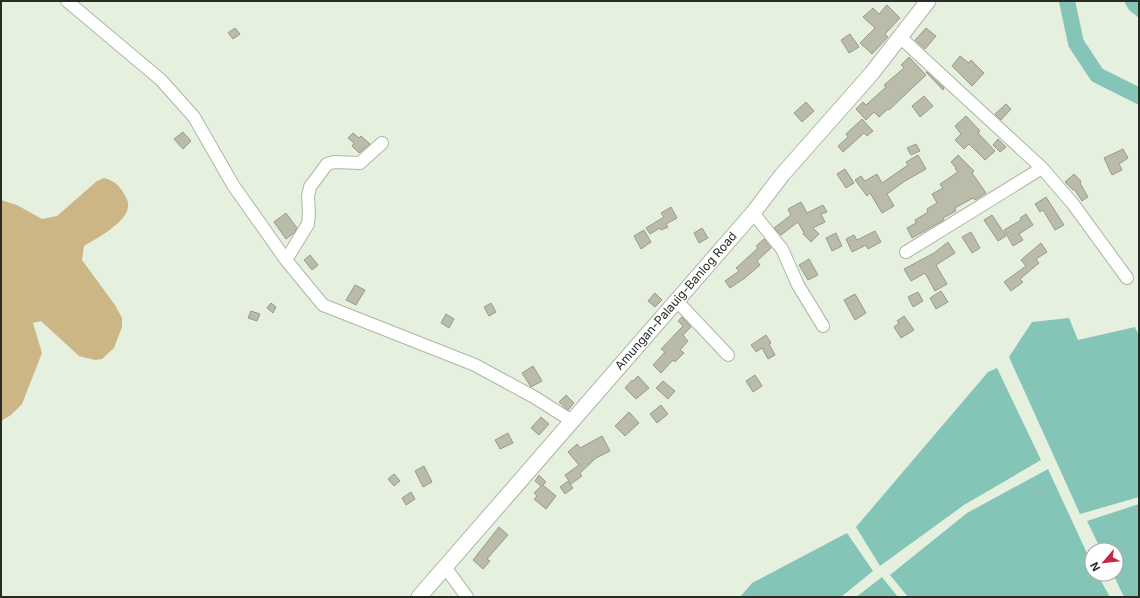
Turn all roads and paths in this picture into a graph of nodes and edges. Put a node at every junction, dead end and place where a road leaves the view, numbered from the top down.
1 (66, 1) edge
2 (928, 1) edge
3 (900, 37) junction
4 (382, 143) dead end
5 (1042, 168) junction
6 (753, 213) junction
7 (906, 252) dead end
8 (286, 260) junction
9 (1127, 278) dead end
10 (676, 300) junction
11 (823, 326) dead end
12 (728, 354) dead end
13 (572, 421) junction
14 (445, 567) junction
15 (419, 597) edge
16 (467, 597) edge

1 - 8 street
2 - 3 main road, Amungan-Palauig-Banlog Road
3 - 5 street
3 - 6 main road, Amungan-Palauig-Banlog Road
4 - 8 street
5 - 7 street
5 - 9 street
6 - 10 main road, Amungan-Palauig-Banlog Road
6 - 11 street
8 - 13 street
10 - 12 street
10 - 13 main road, Amungan-Palauig-Banlog Road
13 - 14 main road, Amungan-Palauig-Banlog Road
14 - 15 main road, Amungan-Palauig-Banlog Road
14 - 16 street

